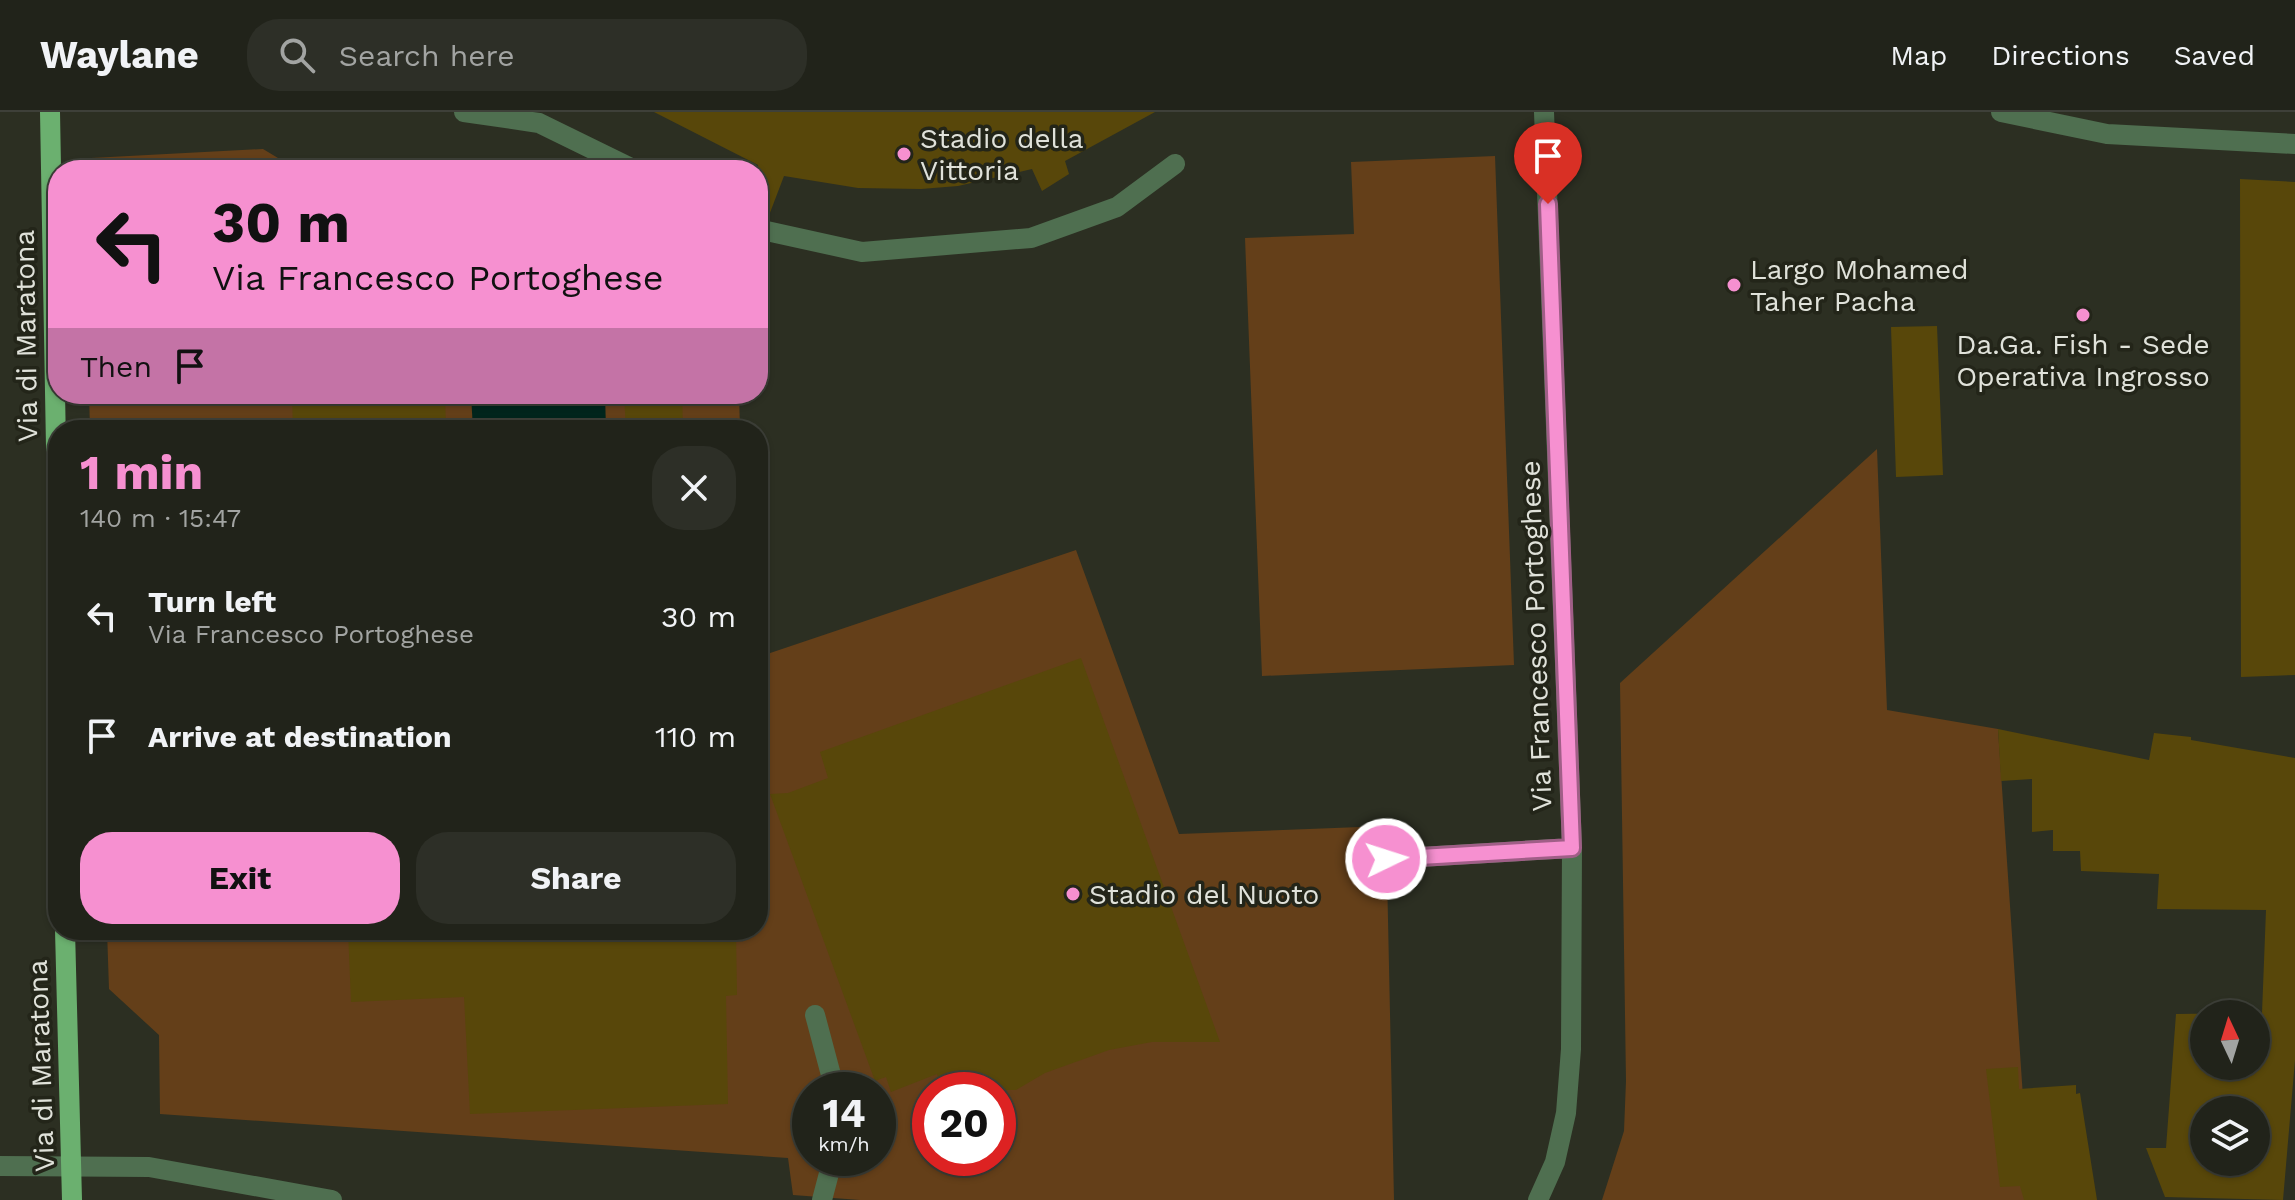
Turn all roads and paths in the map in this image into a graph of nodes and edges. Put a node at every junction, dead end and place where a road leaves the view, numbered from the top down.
1 (50, 112) edge
2 (464, 112) edge
3 (1544, 112) edge
4 (2001, 112) edge
5 (2295, 144) edge
6 (51, 160) edge
7 (615, 160) edge
8 (1175, 164) dead end
9 (768, 231) edge
10 (1572, 848) junction
11 (1386, 859) dead end
12 (65, 940) edge
13 (815, 1015) dead end
14 (830, 1072) edge
15 (0, 1166) edge
16 (72, 1166) junction
17 (828, 1176) edge
18 (72, 1200) edge
19 (332, 1200) edge
20 (822, 1200) edge
21 (1538, 1200) edge

1 - 6 main road, Via di Maratona
2 - 7 street
3 - 10 street, Via Francesco Portoghese
4 - 5 street
8 - 9 street
10 - 11 street
10 - 21 street, Via Francesco Portoghese
12 - 16 main road, Via di Maratona
13 - 14 street
15 - 16 street
16 - 18 main road, Via di Maratona
16 - 19 street
17 - 20 street

